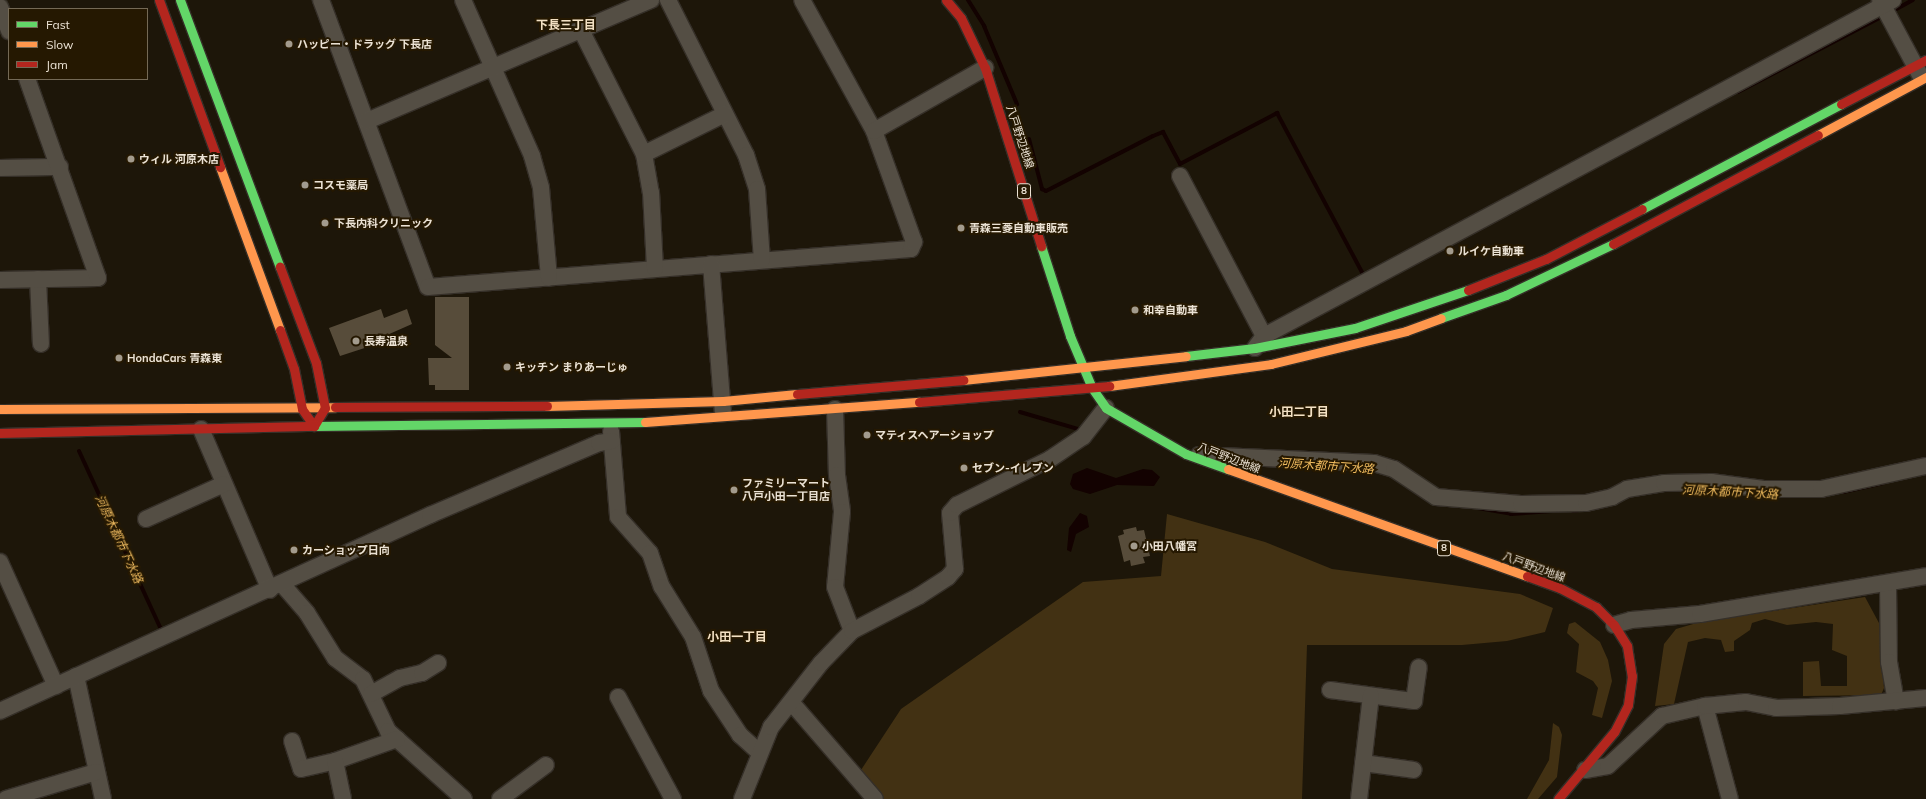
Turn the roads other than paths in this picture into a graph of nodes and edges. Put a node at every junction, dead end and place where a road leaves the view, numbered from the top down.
1 (160, 0) edge
2 (180, 0) edge
3 (321, 0) edge
4 (463, 0) edge
5 (651, 0) edge
6 (668, 0) edge
7 (802, 0) edge
8 (946, 0) edge
9 (1886, 2) edge
10 (0, 7) edge
11 (8, 28) edge
12 (581, 30) junction
13 (492, 68) junction
14 (985, 68) junction
15 (1923, 74) edge
16 (27, 80) edge
17 (726, 114) junction
18 (367, 122) junction
19 (874, 131) junction
20 (644, 154) junction
21 (60, 167) junction
22 (0, 168) edge
23 (1180, 176) dead end
24 (762, 260) junction
25 (711, 264) junction
26 (655, 269) junction
27 (549, 278) junction
28 (38, 279) junction
29 (0, 280) edge
30 (1260, 342) junction
31 (41, 344) dead end
32 (1084, 369) junction
33 (1092, 388) junction
34 (723, 401) junction
35 (325, 408) junction
36 (1106, 408) junction
37 (0, 409) edge
38 (302, 409) junction
39 (835, 409) junction
40 (723, 418) junction
41 (610, 424) junction
42 (314, 426) junction
43 (201, 429) junction
44 (0, 433) edge
45 (612, 442) junction
46 (1186, 454) junction
47 (1926, 466) edge
48 (224, 484) junction
49 (146, 519) dead end
50 (0, 562) edge
51 (1926, 576) edge
52 (4, 584) edge
53 (1888, 584) junction
54 (276, 587) junction
55 (1614, 624) junction
56 (852, 631) junction
57 (438, 663) dead end
58 (1419, 667) dead end
59 (76, 676) junction
60 (56, 686) junction
61 (1330, 690) dead end
62 (370, 694) junction
63 (1371, 696) junction
64 (618, 697) dead end
65 (1926, 698) edge
66 (1896, 701) junction
67 (790, 702) junction
68 (1705, 706) junction
69 (0, 711) edge
70 (397, 739) junction
71 (292, 741) dead end
72 (759, 752) junction
73 (335, 761) junction
74 (1363, 763) junction
75 (546, 766) dead end
76 (1414, 770) dead end
77 (1585, 770) junction
78 (96, 772) junction
79 (454, 796) edge
80 (6, 799) edge
81 (103, 799) edge
82 (343, 799) edge
83 (500, 799) edge
84 (673, 799) edge
85 (742, 799) edge
86 (875, 799) edge
87 (1359, 799) edge
88 (1558, 799) edge
89 (1730, 799) edge

1 - 38 street
2 - 35 street
3 - 18 street
4 - 13 street
5 - 12 street
6 - 17 street
7 - 19 street
8 - 14 street, 八戸野辺地線 / 8
9 - 15 street
9 - 30 street
10 - 11 street
12 - 13 street
12 - 20 street
13 - 18 street
13 - 27 street
14 - 19 street
14 - 32 street, 八戸野辺地線 / 8
15 - 30 street
15 - 33 street
16 - 21 street
17 - 20 street
17 - 24 street
18 - 27 street
19 - 24 street
20 - 26 street
21 - 22 street
21 - 28 street
23 - 30 street
24 - 25 street
25 - 26 street
25 - 34 street
26 - 27 street
28 - 29 street
28 - 31 street
30 - 32 street
32 - 33 street, 八戸野辺地線 / 8
32 - 34 street
33 - 36 street, 八戸野辺地線 / 8
33 - 39 street
34 - 35 street
34 - 40 street
35 - 38 street
35 - 42 street
36 - 46 street, 八戸野辺地線 / 8
36 - 56 street
37 - 38 street
38 - 42 street
39 - 40 street
39 - 56 street
40 - 41 street
41 - 42 street
41 - 45 street
42 - 43 street
43 - 44 street
43 - 48 street
45 - 54 street
45 - 72 street
46 - 47 street
46 - 55 street, 八戸野辺地線 / 8
48 - 49 street
48 - 54 street
50 - 52 street
51 - 53 street
52 - 60 street
53 - 55 street
53 - 66 street
54 - 59 street
54 - 62 street
55 - 77 street, 八戸野辺地線 / 8
56 - 67 street
57 - 62 street
58 - 63 street
59 - 60 street
59 - 78 street
60 - 69 street
61 - 63 street
62 - 70 street
63 - 74 street
64 - 84 street
65 - 66 street
66 - 68 street
67 - 72 street
67 - 86 street
68 - 77 street
68 - 89 street
70 - 73 street
70 - 79 street
71 - 73 street
72 - 85 street
73 - 82 street
74 - 76 street
74 - 87 street
75 - 83 street
77 - 88 street, 八戸野辺地線 / 8
78 - 80 street
78 - 81 street

